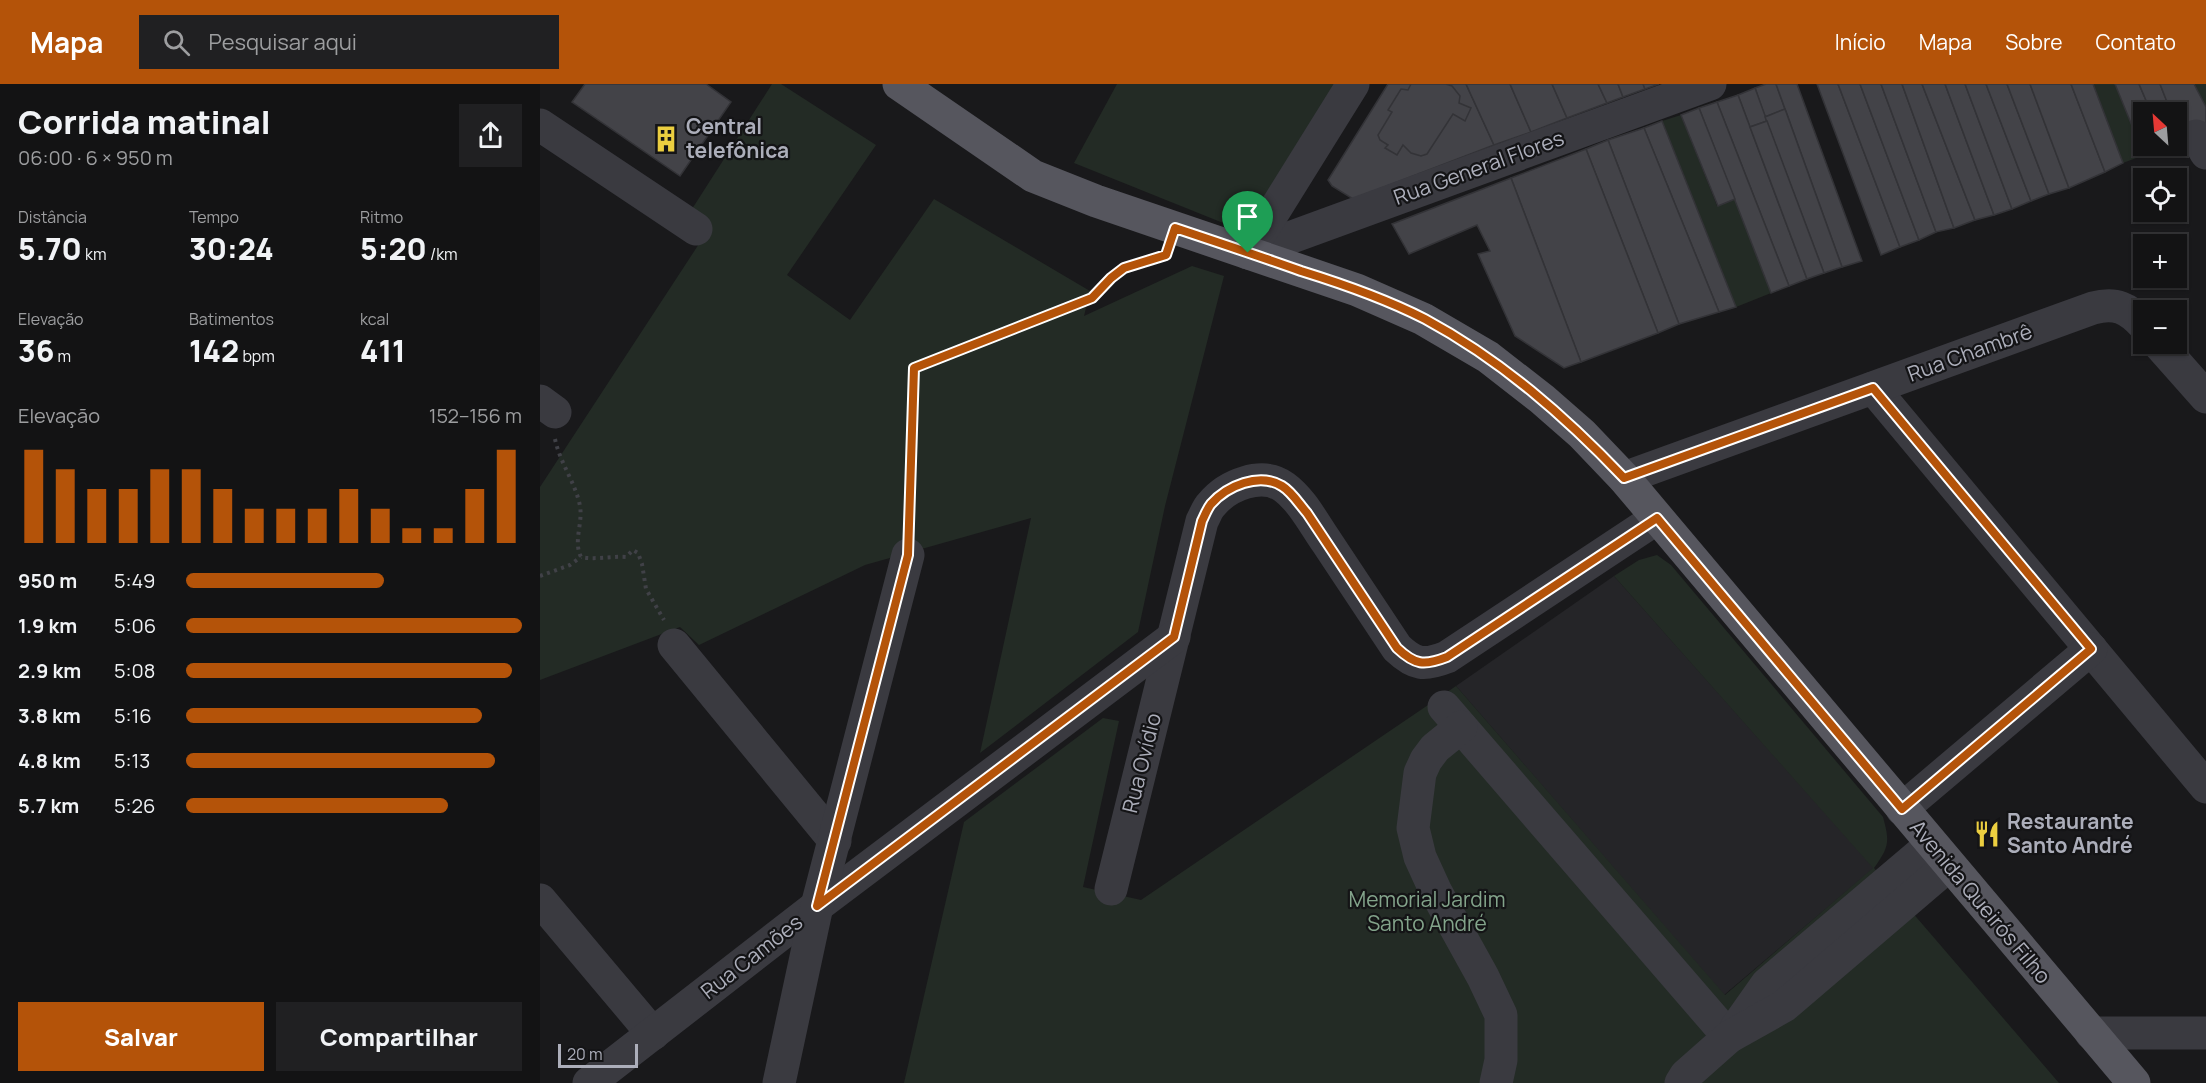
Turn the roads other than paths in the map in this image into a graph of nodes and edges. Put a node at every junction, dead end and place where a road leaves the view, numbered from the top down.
1 (899, 84) edge
2 (1353, 84) edge
3 (1710, 84) edge
4 (540, 125) edge
5 (696, 229) dead end
6 (1248, 253) junction
7 (2133, 314) edge
8 (2168, 354) edge
9 (1873, 388) junction
10 (2206, 397) edge
11 (1624, 478) junction
12 (1657, 518) junction
13 (908, 555) road end
14 (1174, 637) junction
15 (674, 645) road end
16 (2091, 649) junction
17 (2206, 787) edge
18 (1902, 809) junction
19 (835, 841) junction
20 (1940, 854) junction
21 (1111, 889) dead end
22 (540, 900) edge
23 (817, 906) junction
24 (2091, 1033) junction
25 (653, 1034) junction
26 (2160, 1034) junction
27 (2206, 1034) edge
28 (1729, 1037) junction
29 (2132, 1081) edge
30 (589, 1083) edge
31 (778, 1083) edge
32 (1496, 1083) edge
33 (1681, 1083) edge

1 - 6 main road, Avenida Queirós Filho
2 - 6 street
3 - 6 street, Rua General Flores
4 - 5 street
6 - 11 main road, Avenida Queirós Filho
7 - 9 street, Rua Chambrê
8 - 10 street
9 - 11 street, Rua Chambrê
9 - 16 street
11 - 12 main road, Avenida Queirós Filho
12 - 14 street, Rua Ovídio
12 - 18 main road, Avenida Queirós Filho
13 - 19 street
14 - 21 street, Rua Ovídio
14 - 23 street, Rua Camões
15 - 19 street
16 - 17 street
16 - 18 street
18 - 20 main road, Avenida Queirós Filho
19 - 23 street
20 - 24 main road, Avenida Queirós Filho
20 - 28 street
22 - 25 street
23 - 25 street, Rua Camões
23 - 31 street
24 - 26 street
24 - 29 main road, Avenida Queirós Filho
25 - 30 street, Rua Camões
26 - 27 street
26 - 29 street
28 - 32 street
28 - 33 street

